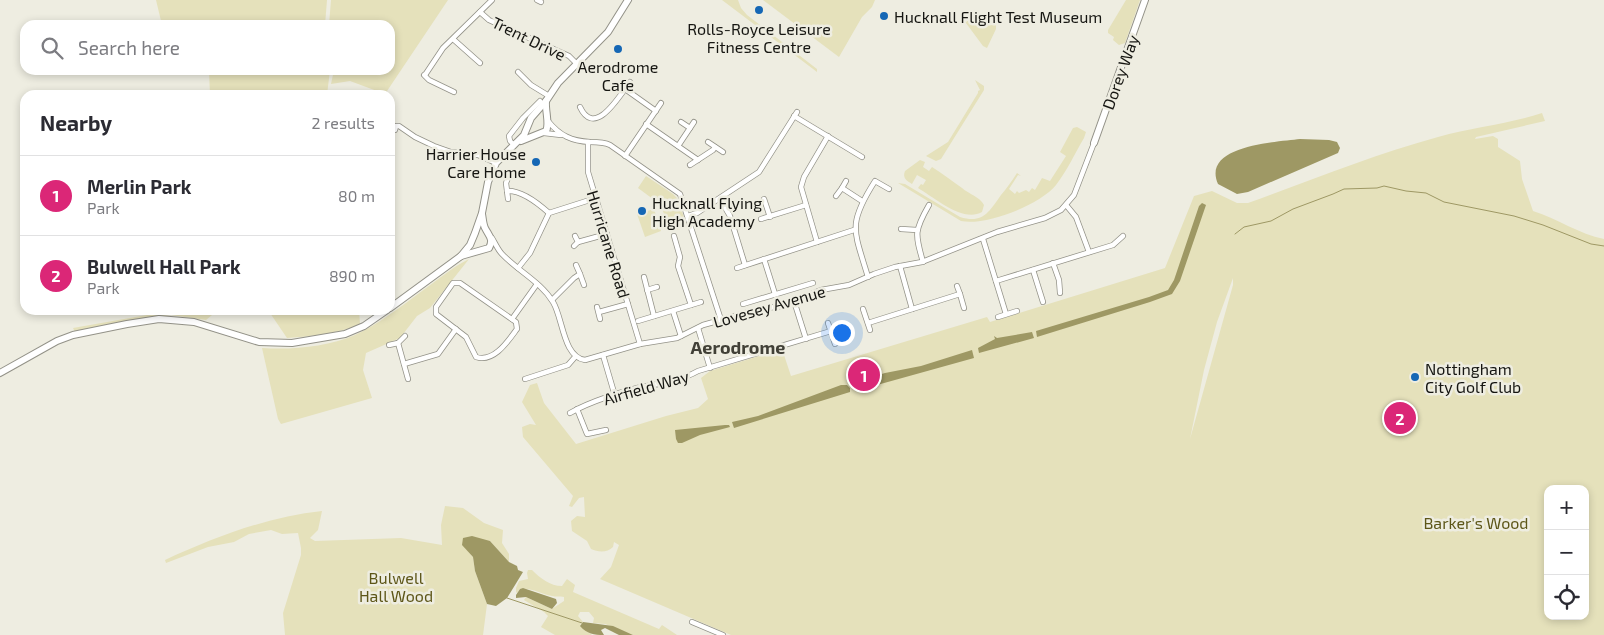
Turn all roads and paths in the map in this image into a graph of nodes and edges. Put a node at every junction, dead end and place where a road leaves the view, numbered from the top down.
1 (492, 0) edge
2 (628, 0) edge
3 (1145, 0) edge
4 (480, 12) junction
5 (453, 39) junction
6 (480, 63) dead end
7 (577, 64) junction
8 (518, 72) dead end
9 (630, 82) dead end
10 (625, 89) junction
11 (454, 92) dead end
12 (545, 99) junction
13 (661, 103) dead end
14 (580, 107) dead end
15 (656, 111) junction
16 (534, 116) junction
17 (547, 119) junction
18 (681, 122) dead end
19 (694, 122) dead end
20 (646, 124) junction
21 (529, 126) junction
22 (690, 128) junction
23 (396, 130) dead end
24 (541, 134) junction
25 (562, 135) junction
26 (828, 136) junction
27 (588, 142) junction
28 (708, 142) dead end
29 (446, 143) dead end
30 (517, 143) junction
31 (1094, 143) joint
32 (678, 146) junction
33 (715, 147) junction
34 (444, 150) junction
35 (723, 152) dead end
36 (626, 156) junction
37 (862, 157) dead end
38 (698, 160) junction
39 (496, 163) junction
40 (690, 165) dead end
41 (508, 178) dead end
42 (846, 181) dead end
43 (842, 188) junction
44 (890, 189) dead end
45 (507, 191) junction
46 (836, 196) dead end
47 (596, 198) junction
48 (508, 199) dead end
49 (720, 199) junction
50 (764, 199) dead end
51 (862, 201) junction
52 (806, 205) junction
53 (929, 205) dead end
54 (1066, 205) junction
55 (482, 213) junction
56 (549, 213) junction
57 (688, 216) junction
58 (770, 216) junction
59 (762, 219) dead end
60 (901, 229) dead end
61 (854, 230) junction
62 (917, 230) junction
63 (606, 234) junction
64 (473, 236) junction
65 (490, 236) junction
66 (576, 236) dead end
67 (674, 236) dead end
68 (1123, 236) dead end
69 (983, 239) junction
70 (817, 242) junction
71 (484, 250) junction
72 (1089, 252) junction
73 (502, 254) junction
74 (461, 256) junction
75 (764, 259) junction
76 (923, 262) junction
77 (1054, 263) junction
78 (576, 265) dead end
79 (745, 265) junction
80 (900, 266) junction
81 (518, 268) junction
82 (737, 268) dead end
83 (1033, 270) junction
84 (580, 274) junction
85 (644, 277) dead end
86 (868, 277) junction
87 (996, 281) junction
88 (813, 282) dead end
89 (536, 284) junction
90 (584, 285) dead end
91 (957, 286) dead end
92 (657, 287) dead end
93 (647, 290) junction
94 (1060, 293) dead end
95 (775, 294) junction
96 (960, 294) junction
97 (552, 300) junction
98 (794, 301) junction
99 (701, 302) dead end
100 (1043, 302) dead end
101 (395, 304) edge
102 (628, 304) junction
103 (743, 304) dead end
104 (691, 305) junction
105 (597, 307) dead end
106 (964, 308) dead end
107 (863, 309) dead end
108 (912, 309) junction
109 (673, 311) junction
110 (1017, 311) dead end
111 (598, 312) junction
112 (1006, 314) junction
113 (380, 315) edge
114 (654, 316) junction
115 (998, 317) dead end
116 (512, 319) junction
117 (600, 319) dead end
118 (721, 320) junction
119 (638, 321) dead end
120 (828, 323) dead end
121 (868, 323) junction
122 (698, 328) junction
123 (456, 329) junction
124 (870, 330) dead end
125 (831, 332) junction
126 (405, 336) dead end
127 (681, 336) junction
128 (806, 339) junction
129 (398, 343) junction
130 (640, 344) junction
131 (835, 344) dead end
132 (389, 345) dead end
133 (603, 355) junction
134 (575, 357) junction
135 (404, 364) junction
136 (710, 368) junction
137 (0, 373) edge
138 (532, 376) junction
139 (408, 379) dead end
140 (525, 379) dead end
141 (534, 382) dead end
142 (616, 396) junction
143 (577, 409) junction
144 (570, 413) dead end
145 (606, 430) dead end
146 (692, 622) dead end
147 (723, 635) edge

1 - 4 street
2 - 7 main road
3 - 31 main road, Dorey Way
4 - 5 street
4 - 7 street, Trent Drive
5 - 6 street
5 - 11 street
7 - 12 main road
8 - 12 street
9 - 10 street
10 - 14 street
10 - 15 street
12 - 16 main road
12 - 17 main road
12 - 30 street
13 - 15 street
15 - 20 street
16 - 17 main road
16 - 21 main road
17 - 24 main road
17 - 25 street
18 - 22 street
19 - 22 street
20 - 32 street
20 - 36 street
21 - 24 main road
21 - 30 main road
22 - 32 street
23 - 34 street
24 - 25 street
24 - 30 main road
25 - 27 street
26 - 37 street
26 - 49 street
26 - 52 street
27 - 36 street
27 - 47 street, Hurricane Road
28 - 33 street
29 - 34 street
30 - 39 main road
31 - 54 street
32 - 38 street
33 - 35 street
33 - 38 street
34 - 39 street
36 - 57 street
38 - 40 street
39 - 55 main road
41 - 45 street
42 - 43 street
43 - 46 street
43 - 51 street
44 - 51 street
45 - 48 street
45 - 56 street
47 - 56 street
47 - 63 street, Hurricane Road
49 - 57 street
49 - 79 street
50 - 58 street
51 - 61 street
52 - 58 street
52 - 70 street
53 - 62 street
54 - 69 street, Lovesey Avenue
54 - 72 street
55 - 64 main road
55 - 65 main road
56 - 81 street
57 - 118 street
58 - 59 street
60 - 62 street
61 - 70 street
61 - 86 street
62 - 76 street
63 - 66 street
63 - 102 street, Hurricane Road
64 - 65 main road
64 - 71 main road
64 - 74 main road
65 - 71 main road
65 - 73 street
67 - 104 street
68 - 72 street
69 - 76 street, Lovesey Avenue
69 - 87 street
70 - 75 street
71 - 73 street
71 - 74 main road
72 - 77 street
73 - 81 street
74 - 101 main road
75 - 79 street
75 - 95 street
76 - 80 street, Lovesey Avenue
77 - 83 street
77 - 94 street
78 - 84 street
79 - 82 street
80 - 86 street, Lovesey Avenue
80 - 108 street
81 - 89 street
83 - 87 street
83 - 100 street
84 - 90 street
84 - 97 street
85 - 93 street
86 - 98 street, Lovesey Avenue
87 - 112 street
88 - 95 street
89 - 97 street
89 - 116 street
91 - 96 street
92 - 93 street
93 - 114 street
95 - 103 street
96 - 106 street
96 - 108 street
97 - 134 street
98 - 118 street, Lovesey Avenue
98 - 128 street
99 - 104 street
102 - 111 street
102 - 130 street, Hurricane Road
104 - 109 street
105 - 111 street
107 - 121 street
108 - 121 street
109 - 114 street
109 - 127 street
110 - 112 street
111 - 117 street
112 - 115 street
113 - 137 main road
114 - 119 street
116 - 123 street
116 - 123 street
118 - 122 street, Lovesey Avenue
120 - 125 street
121 - 124 street
122 - 127 street, Lovesey Avenue
122 - 136 street
123 - 135 street
125 - 128 street, Airfield Way
125 - 131 street
126 - 129 street
127 - 130 street, Lovesey Avenue
128 - 136 street, Airfield Way
129 - 132 street
129 - 135 street
130 - 133 street, Lovesey Avenue
133 - 134 street, Lovesey Avenue
133 - 142 street
134 - 138 street
135 - 139 street
136 - 142 street, Airfield Way
138 - 140 street
138 - 141 street
142 - 143 street, Airfield Way
143 - 144 street, Airfield Way
143 - 145 street, Airfield Way
146 - 147 street

